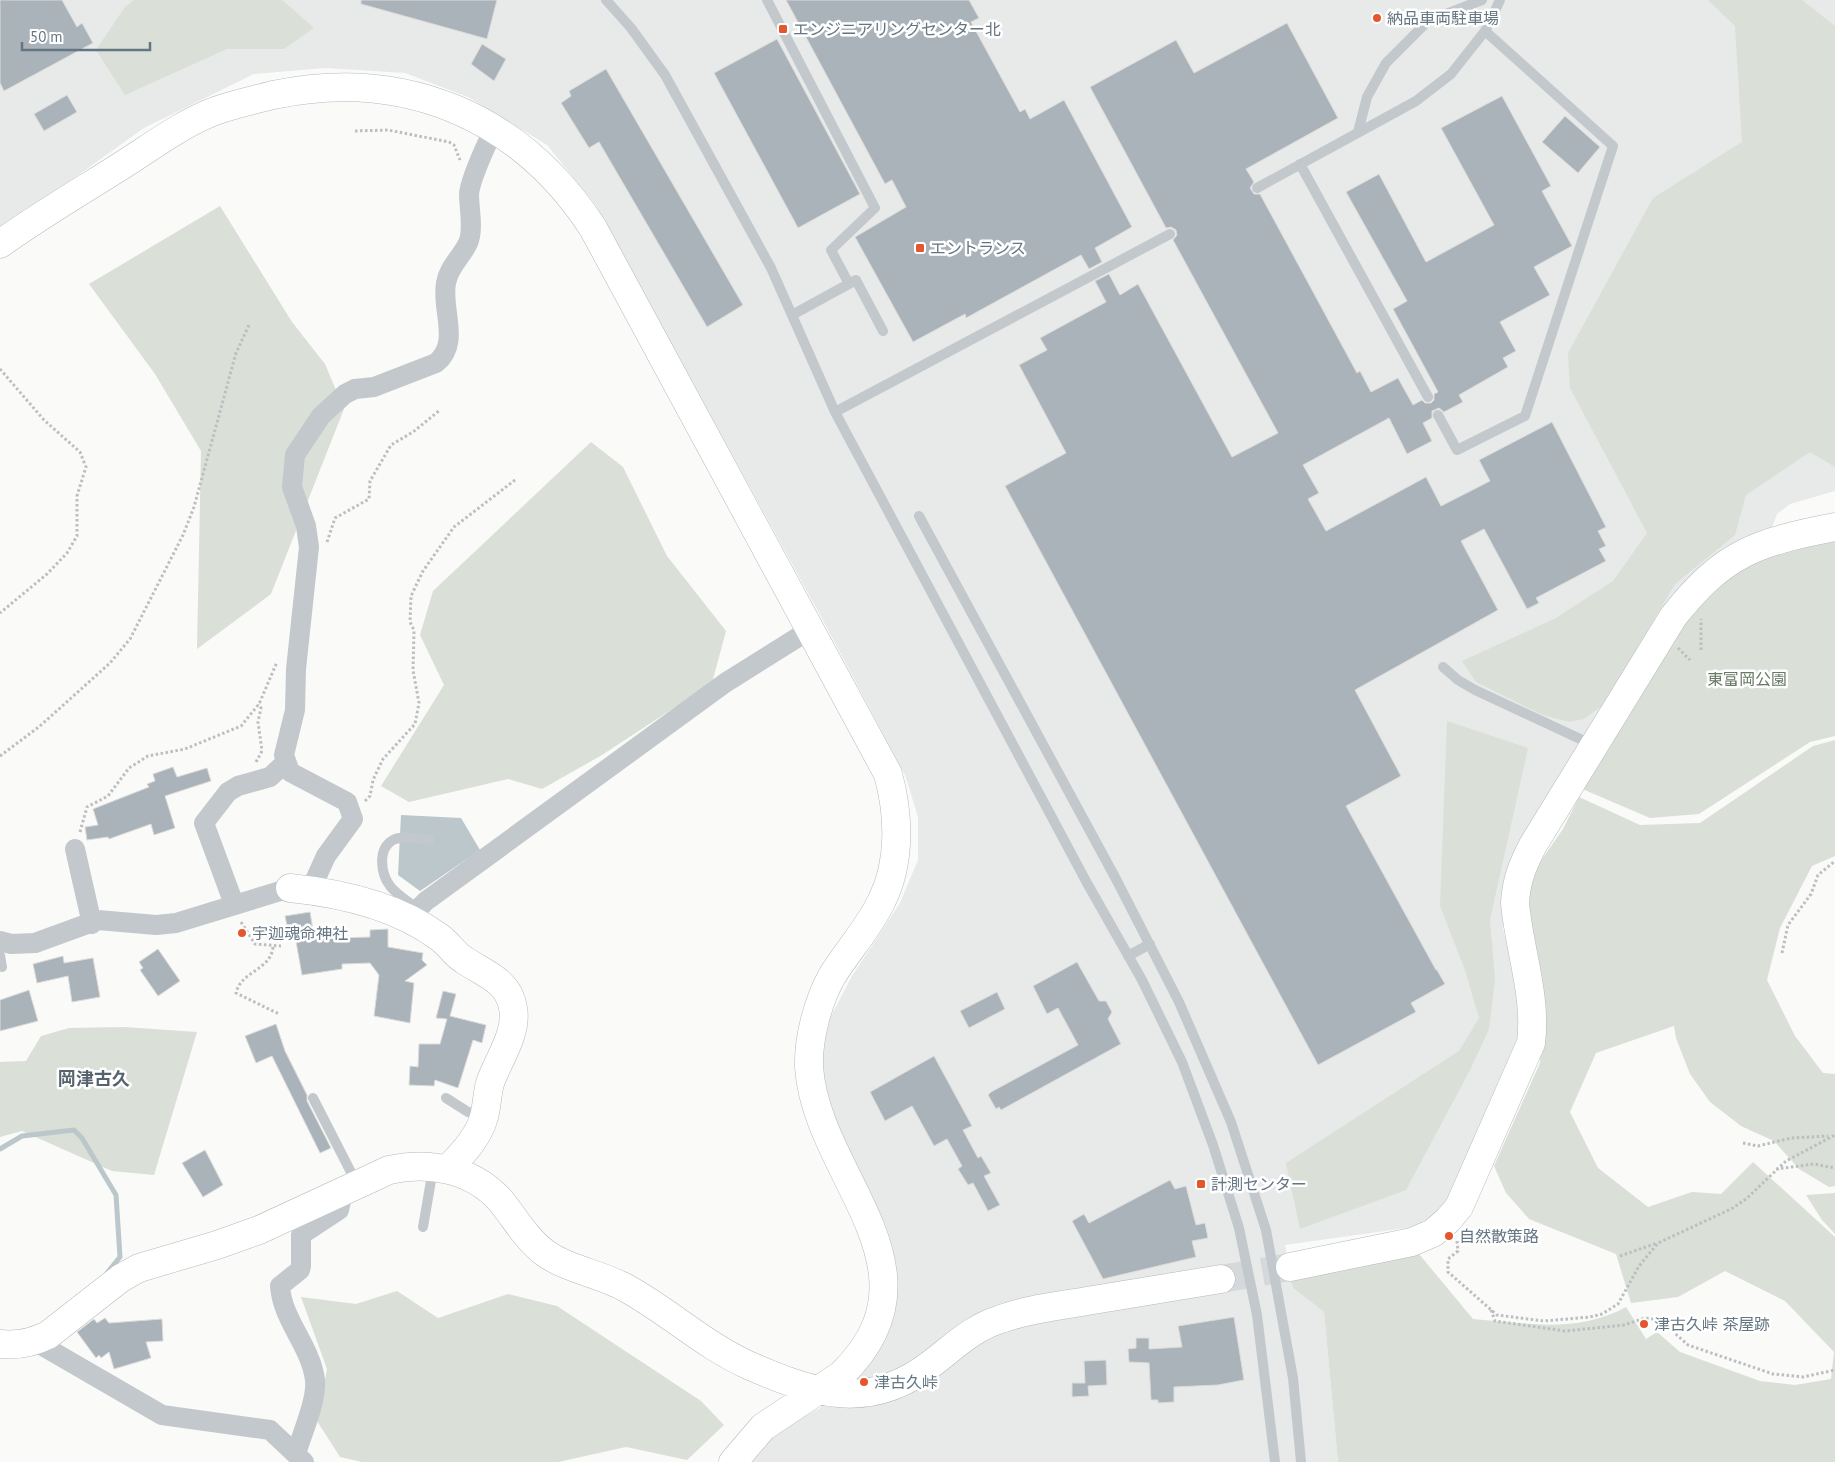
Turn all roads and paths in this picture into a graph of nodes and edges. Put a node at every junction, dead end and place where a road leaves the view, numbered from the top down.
1 (606, 0) edge
2 (767, 0) edge
3 (1482, 0) edge
4 (1500, 0) edge
5 (1484, 31) junction
6 (355, 130) dead end
7 (495, 130) junction
8 (1358, 132) junction
9 (1300, 164) junction
10 (471, 185) junction
11 (1257, 188) dead end
12 (1170, 234) dead end
13 (0, 244) edge
14 (849, 284) junction
15 (792, 315) junction
16 (249, 325) dead end
17 (883, 331) dead end
18 (0, 369) edge
19 (1428, 397) dead end
20 (440, 410) dead end
21 (835, 412) junction
22 (1438, 415) dead end
23 (515, 480) dead end
24 (336, 510) dead end
25 (919, 516) dead end
26 (335, 518) junction
27 (1835, 527) edge
28 (325, 546) dead end
29 (0, 613) edge
30 (1702, 617) dead end
31 (811, 630) junction
32 (1701, 650) dead end
33 (278, 654) dead end
34 (1443, 667) dead end
35 (259, 704) junction
36 (1594, 746) junction
37 (0, 756) edge
38 (285, 763) junction
39 (266, 779) junction
40 (352, 819) junction
41 (429, 840) dead end
42 (75, 849) joint
43 (1835, 861) edge
44 (300, 889) junction
45 (415, 914) junction
46 (238, 916) junction
47 (92, 924) junction
48 (242, 930) dead end
49 (1150, 944) junction
50 (1, 945) edge
51 (281, 946) dead end
52 (273, 947) junction
53 (1782, 953) dead end
54 (1128, 956) junction
55 (2, 967) dead end
56 (279, 1014) dead end
57 (312, 1098) dead end
58 (446, 1098) dead end
59 (485, 1114) junction
60 (1833, 1136) edge
61 (1743, 1144) dead end
62 (441, 1168) junction
63 (1835, 1168) edge
64 (1775, 1169) junction
65 (350, 1188) junction
66 (1448, 1220) junction
67 (423, 1227) dead end
68 (1658, 1243) junction
69 (1620, 1256) dead end
70 (1290, 1267) tunnel mouth
71 (1221, 1279) tunnel mouth
72 (1491, 1310) junction
73 (36, 1342) junction
74 (0, 1344) edge
75 (1835, 1370) edge
76 (817, 1391) junction
77 (300, 1458) edge
78 (734, 1462) edge
79 (1275, 1462) edge
80 (1301, 1462) edge

1 - 15 lane
2 - 14 lane
3 - 8 lane
4 - 5 lane
5 - 8 lane
5 - 22 lane
6 - 10 path
7 - 10 street
7 - 13 street
7 - 31 street
8 - 9 lane
9 - 11 lane
9 - 19 lane
10 - 38 street
12 - 21 lane
14 - 15 lane
14 - 17 lane
15 - 21 lane
16 - 37 path
18 - 29 path
20 - 26 path
21 - 54 lane
23 - 40 path
24 - 26 path
25 - 49 lane
26 - 28 path
27 - 36 street
30 - 32 path
31 - 45 street
31 - 76 street
33 - 35 path
34 - 36 lane
35 - 39 path
35 - 42 path
36 - 66 street
38 - 39 street
38 - 40 street
39 - 46 street
40 - 44 street
41 - 45 lane
42 - 47 street
43 - 53 path
44 - 45 street
44 - 46 street
45 - 59 street
46 - 47 street
46 - 48 path
46 - 52 path
47 - 50 street
49 - 54 lane
49 - 80 lane
50 - 55 lane
51 - 52 path
52 - 56 path
54 - 79 lane
57 - 65 lane
58 - 59 lane
59 - 62 street
60 - 61 path
60 - 64 path
62 - 65 street
62 - 67 lane
62 - 76 street
63 - 64 path
64 - 68 path
65 - 73 street
65 - 77 street
66 - 70 street
66 - 72 path
68 - 69 path
68 - 72 path
71 - 76 street
72 - 75 path
73 - 74 street
73 - 77 street
76 - 78 street

